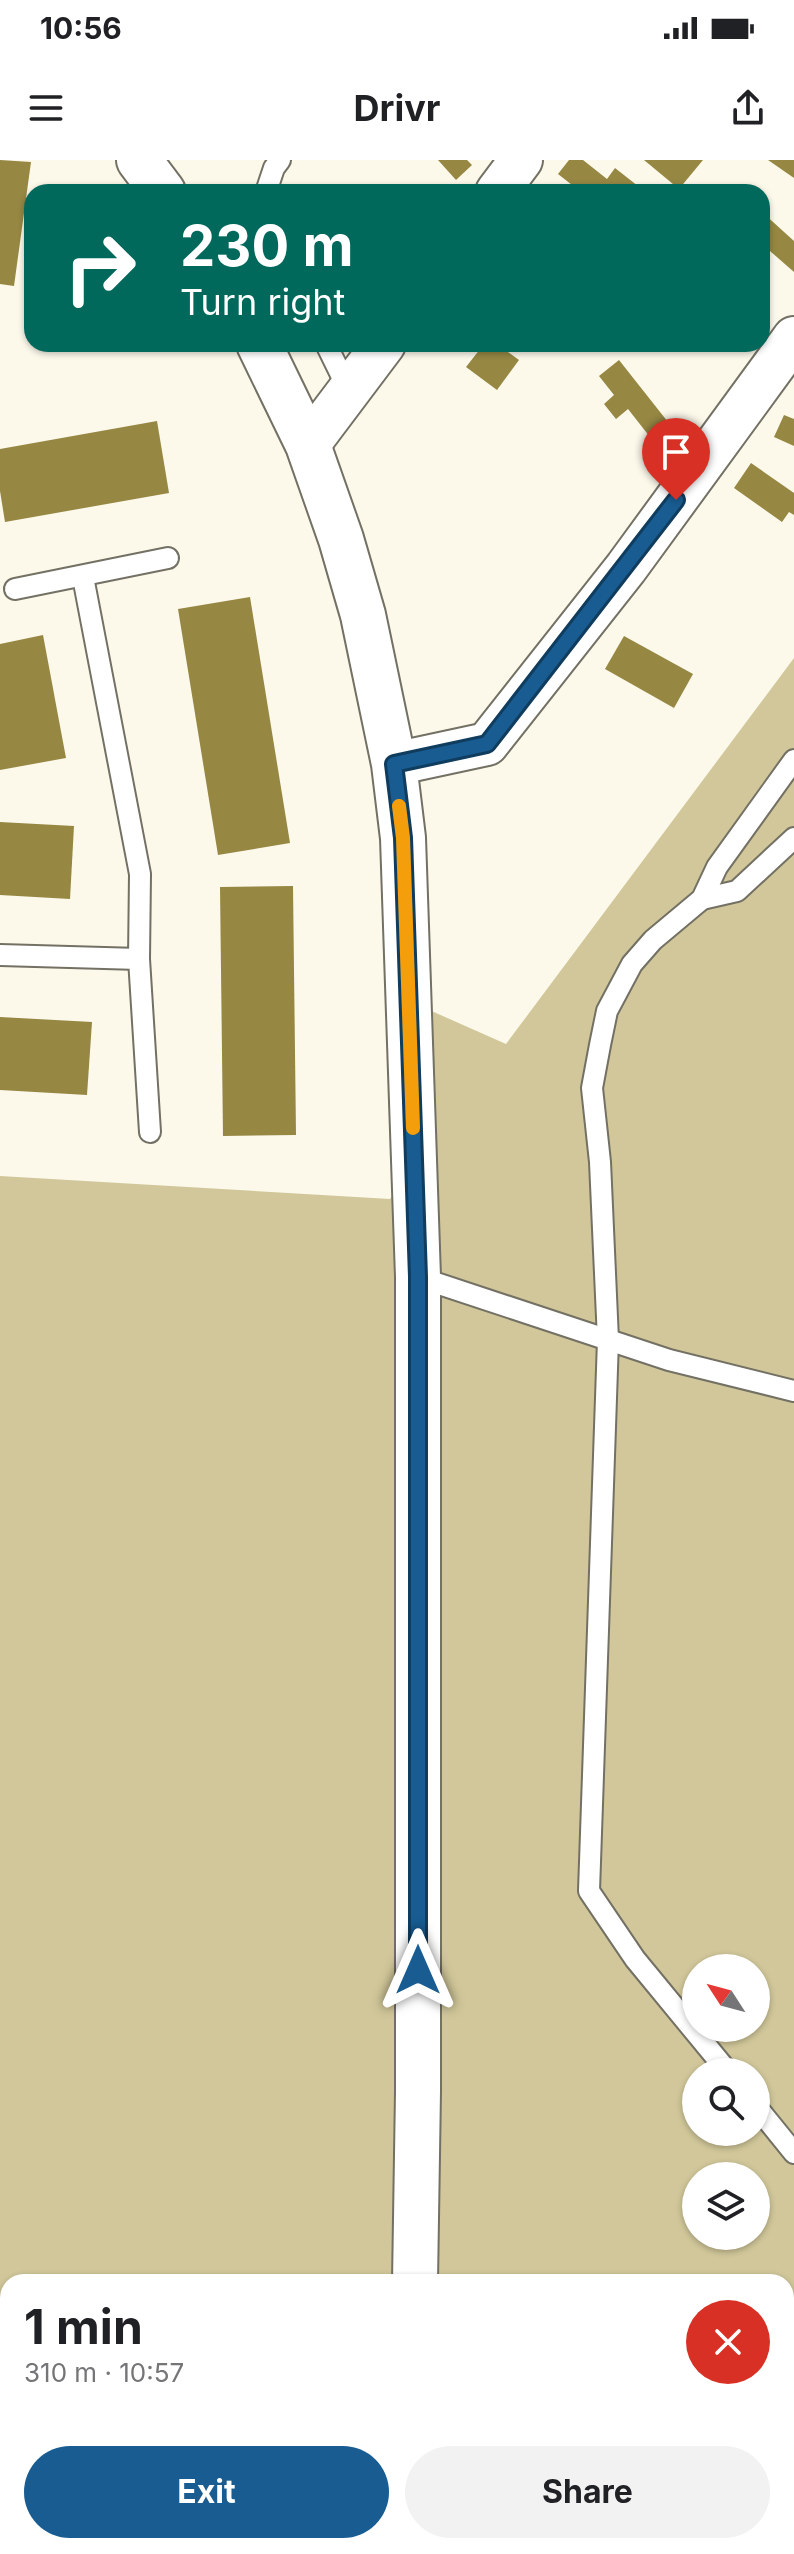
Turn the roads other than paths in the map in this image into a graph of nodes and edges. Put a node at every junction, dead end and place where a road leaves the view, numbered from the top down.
1 (139, 160) edge
2 (280, 160) edge
3 (521, 160) edge
4 (157, 184) edge
5 (269, 184) edge
6 (503, 184) edge
7 (794, 338) edge
8 (263, 352) edge
9 (330, 352) edge
10 (378, 352) edge
11 (349, 391) junction
12 (308, 445) junction
13 (168, 558) dead end
14 (83, 577) junction
15 (15, 589) dead end
16 (794, 760) edge
17 (394, 764) junction
18 (794, 838) edge
19 (702, 899) junction
20 (0, 955) edge
21 (139, 959) junction
22 (150, 1132) dead end
23 (418, 1277) junction
24 (608, 1340) junction
25 (794, 1391) edge
26 (716, 2058) edge
27 (770, 2123) edge
28 (794, 2153) edge
29 (415, 2274) edge

1 - 4 main road
2 - 5 lane
3 - 6 street
7 - 17 street
8 - 12 main road
9 - 11 lane
10 - 11 street
11 - 12 street
12 - 17 main road
13 - 14 lane
14 - 15 lane
14 - 21 lane
16 - 19 lane
17 - 23 main road
18 - 19 lane
19 - 24 lane
20 - 21 lane
21 - 22 lane
23 - 24 lane
23 - 29 main road
24 - 25 lane
24 - 26 lane
27 - 28 lane

